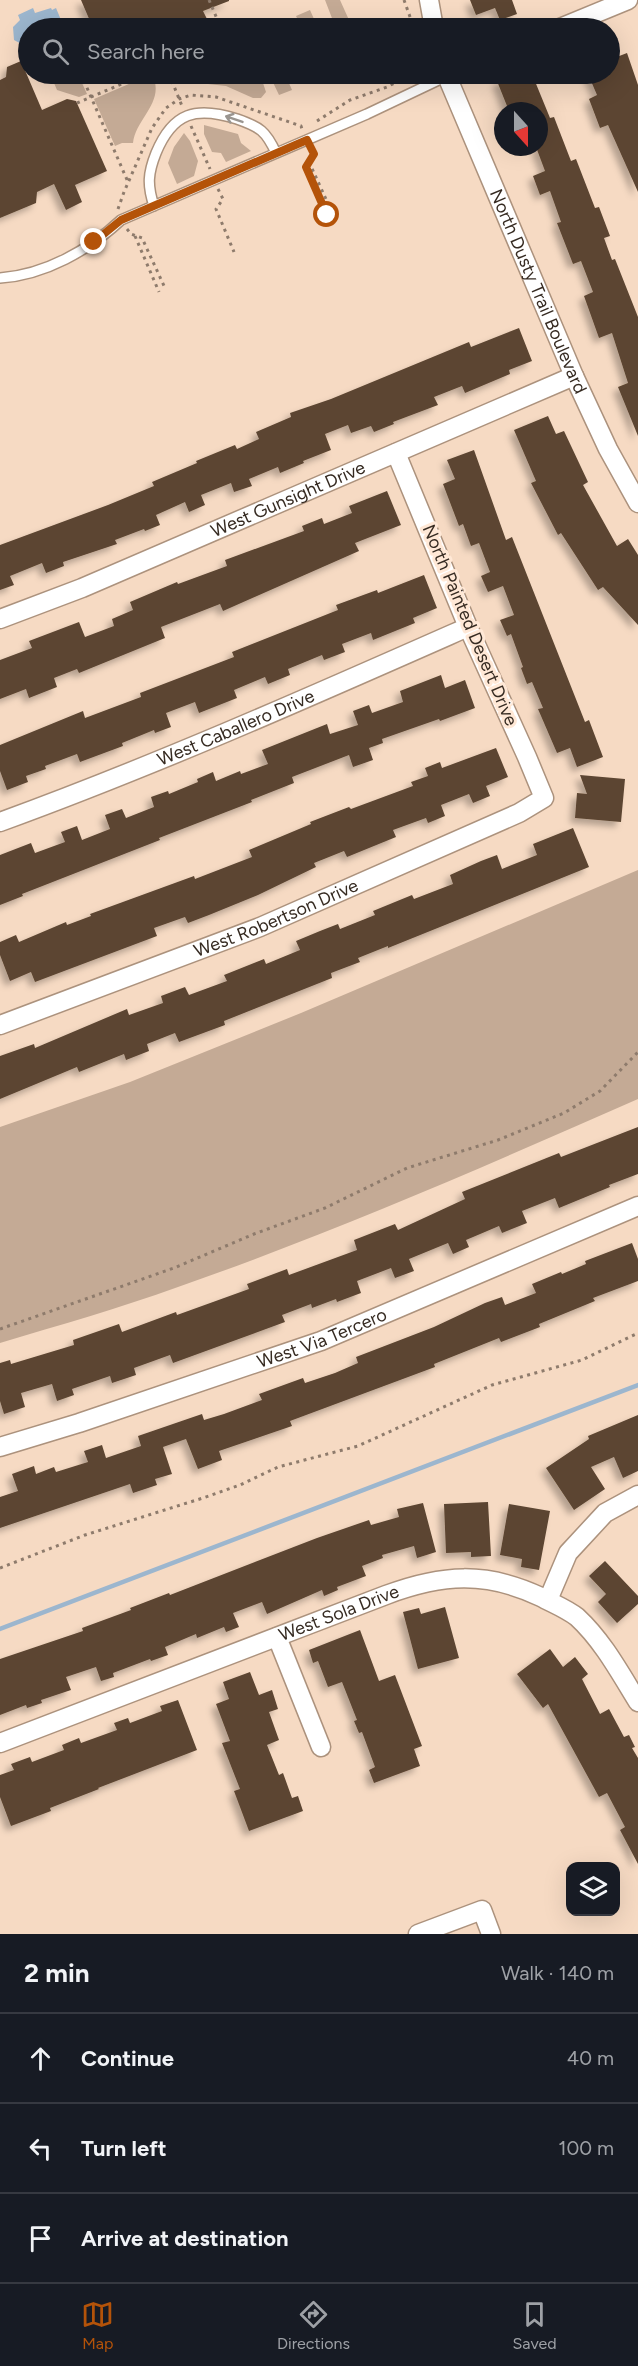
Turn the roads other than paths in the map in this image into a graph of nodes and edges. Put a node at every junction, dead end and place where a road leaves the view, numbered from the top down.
1 (429, 0) edge
2 (628, 0) edge
3 (634, 0) edge
4 (638, 9) edge
5 (432, 18) edge
6 (584, 18) edge
7 (427, 84) edge
8 (453, 84) edge
9 (276, 153) junction
10 (154, 206) junction
11 (0, 278) edge
12 (574, 376) junction
13 (396, 453) junction
14 (638, 502) edge
15 (0, 619) edge
16 (468, 627) junction
17 (544, 798) joint
18 (0, 822) edge
19 (0, 1024) edge
20 (638, 1206) edge
21 (0, 1447) edge
22 (638, 1495) edge
23 (548, 1600) junction
24 (277, 1637) junction
25 (638, 1702) edge
26 (0, 1743) edge
27 (321, 1747) dead end
28 (418, 1934) edge
29 (491, 1934) edge

1 - 5 street
2 - 6 street
3 - 4 street
7 - 9 lane
8 - 12 street, North Dusty Trail Boulevard
9 - 10 lane
9 -> 10 lane
10 - 11 lane
12 - 13 street, West Gunsight Drive
12 - 14 street, North Dusty Trail Boulevard
13 - 15 street, West Gunsight Drive
13 - 16 street, North Painted Desert Drive
16 - 17 street, North Painted Desert Drive
16 - 18 street, West Caballero Drive
17 - 19 street, West Robertson Drive
20 - 21 street, West Via Tercero
22 - 23 street
23 - 24 street, West Sola Drive
23 - 25 street, West Sola Drive
24 - 26 street, West Sola Drive
24 - 27 street
28 - 29 street

